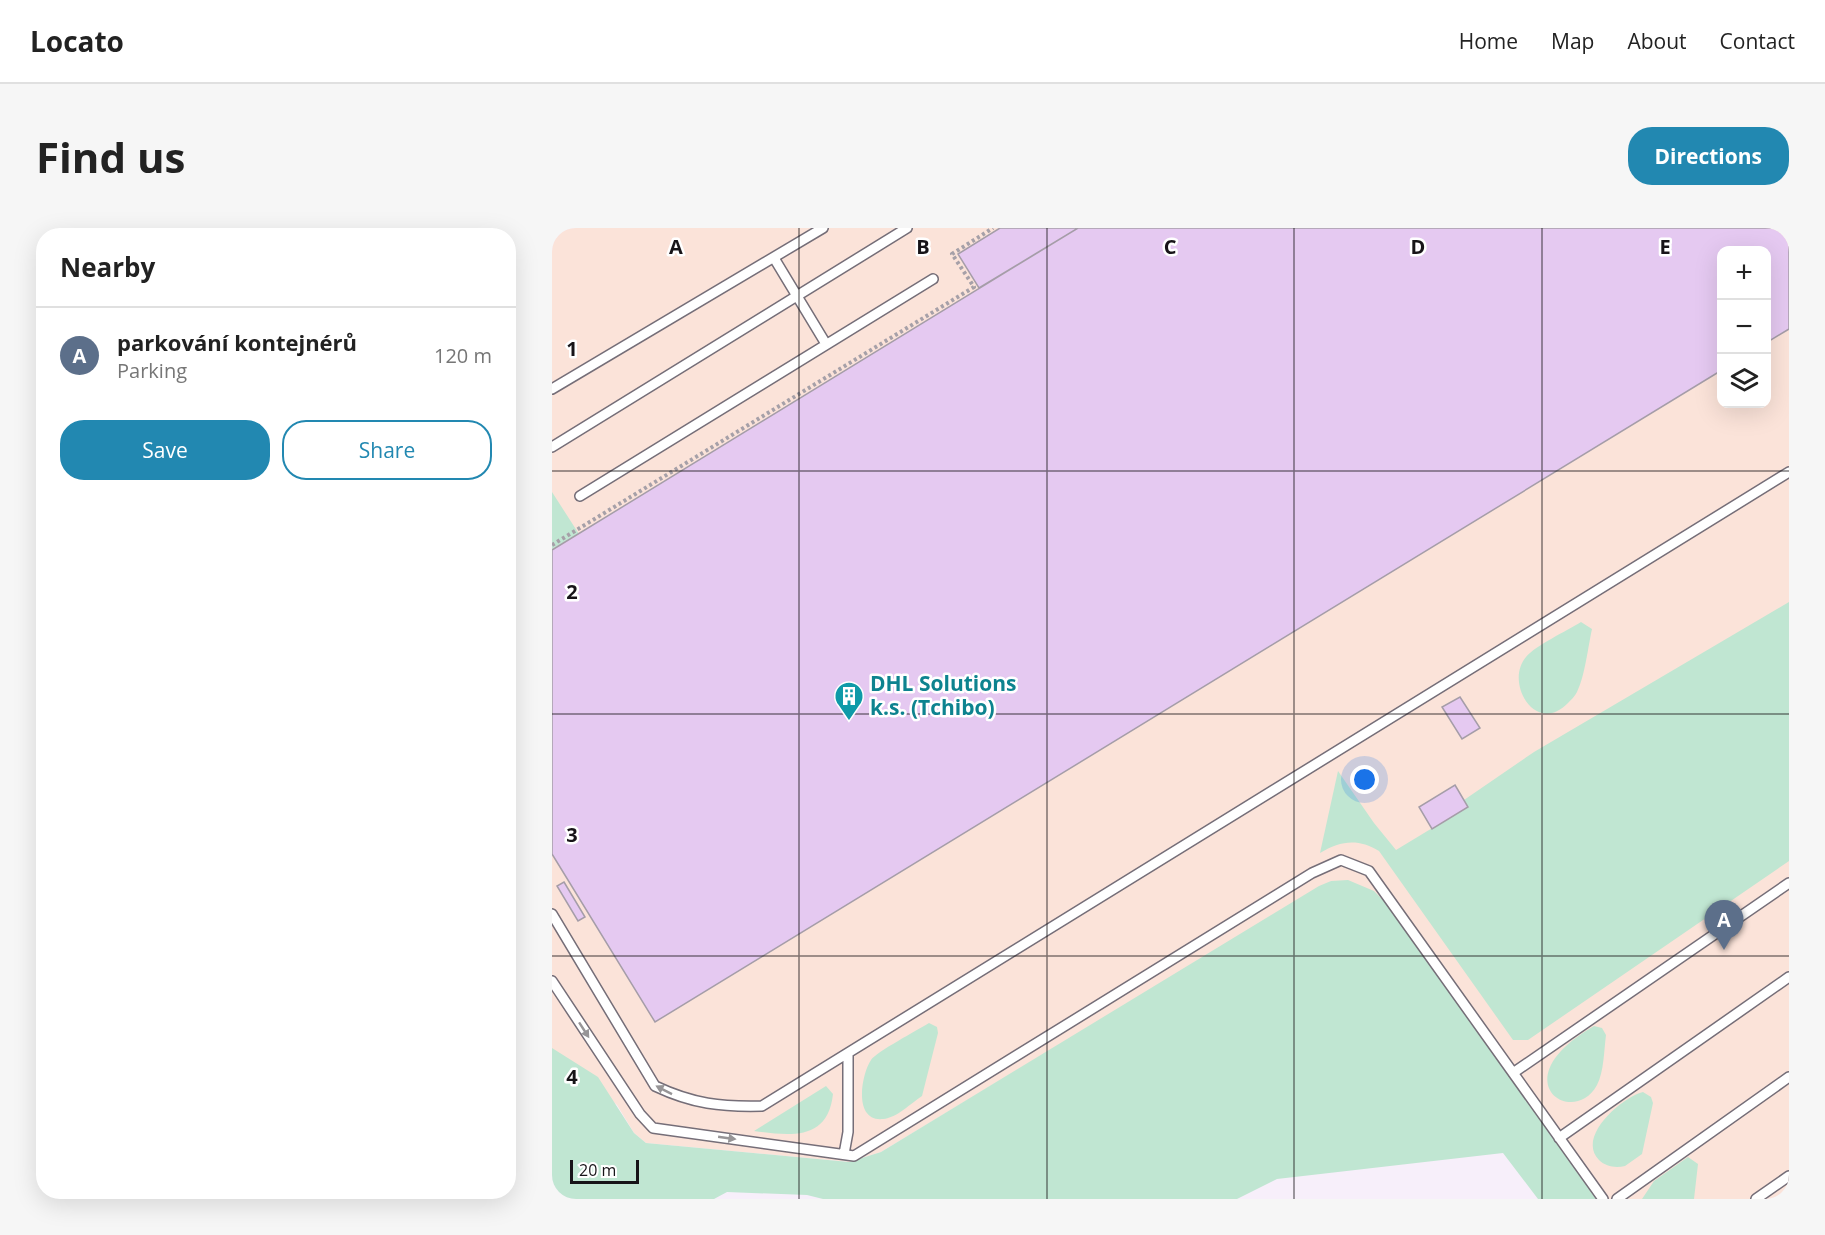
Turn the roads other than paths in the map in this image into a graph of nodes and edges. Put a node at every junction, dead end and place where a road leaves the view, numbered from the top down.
1 (823, 228) edge
2 (907, 228) edge
3 (774, 258) junction
4 (933, 279) dead end
5 (796, 294) junction
6 (826, 344) junction
7 (552, 389) edge
8 (552, 447) edge
9 (1789, 472) edge
10 (580, 496) dead end
11 (1789, 883) edge
12 (552, 914) edge
13 (1789, 977) edge
14 (552, 981) edge
15 (848, 1053) junction
16 (1513, 1073) junction
17 (1789, 1077) edge
18 (1559, 1138) junction
19 (844, 1154) junction
20 (1789, 1176) edge
21 (1603, 1199) edge
22 (1617, 1199) edge
23 (1755, 1199) edge

1 - 3 lane
2 - 5 lane
3 - 5 lane
3 - 7 lane
4 - 6 lane
5 - 6 lane
5 - 8 lane
6 - 10 lane
9 - 15 lane
11 - 16 lane
15 -> 12 lane
13 - 18 lane
14 -> 19 lane
15 - 19 lane
16 - 18 lane
16 - 19 lane
17 - 22 lane
18 - 21 lane
20 - 23 lane

